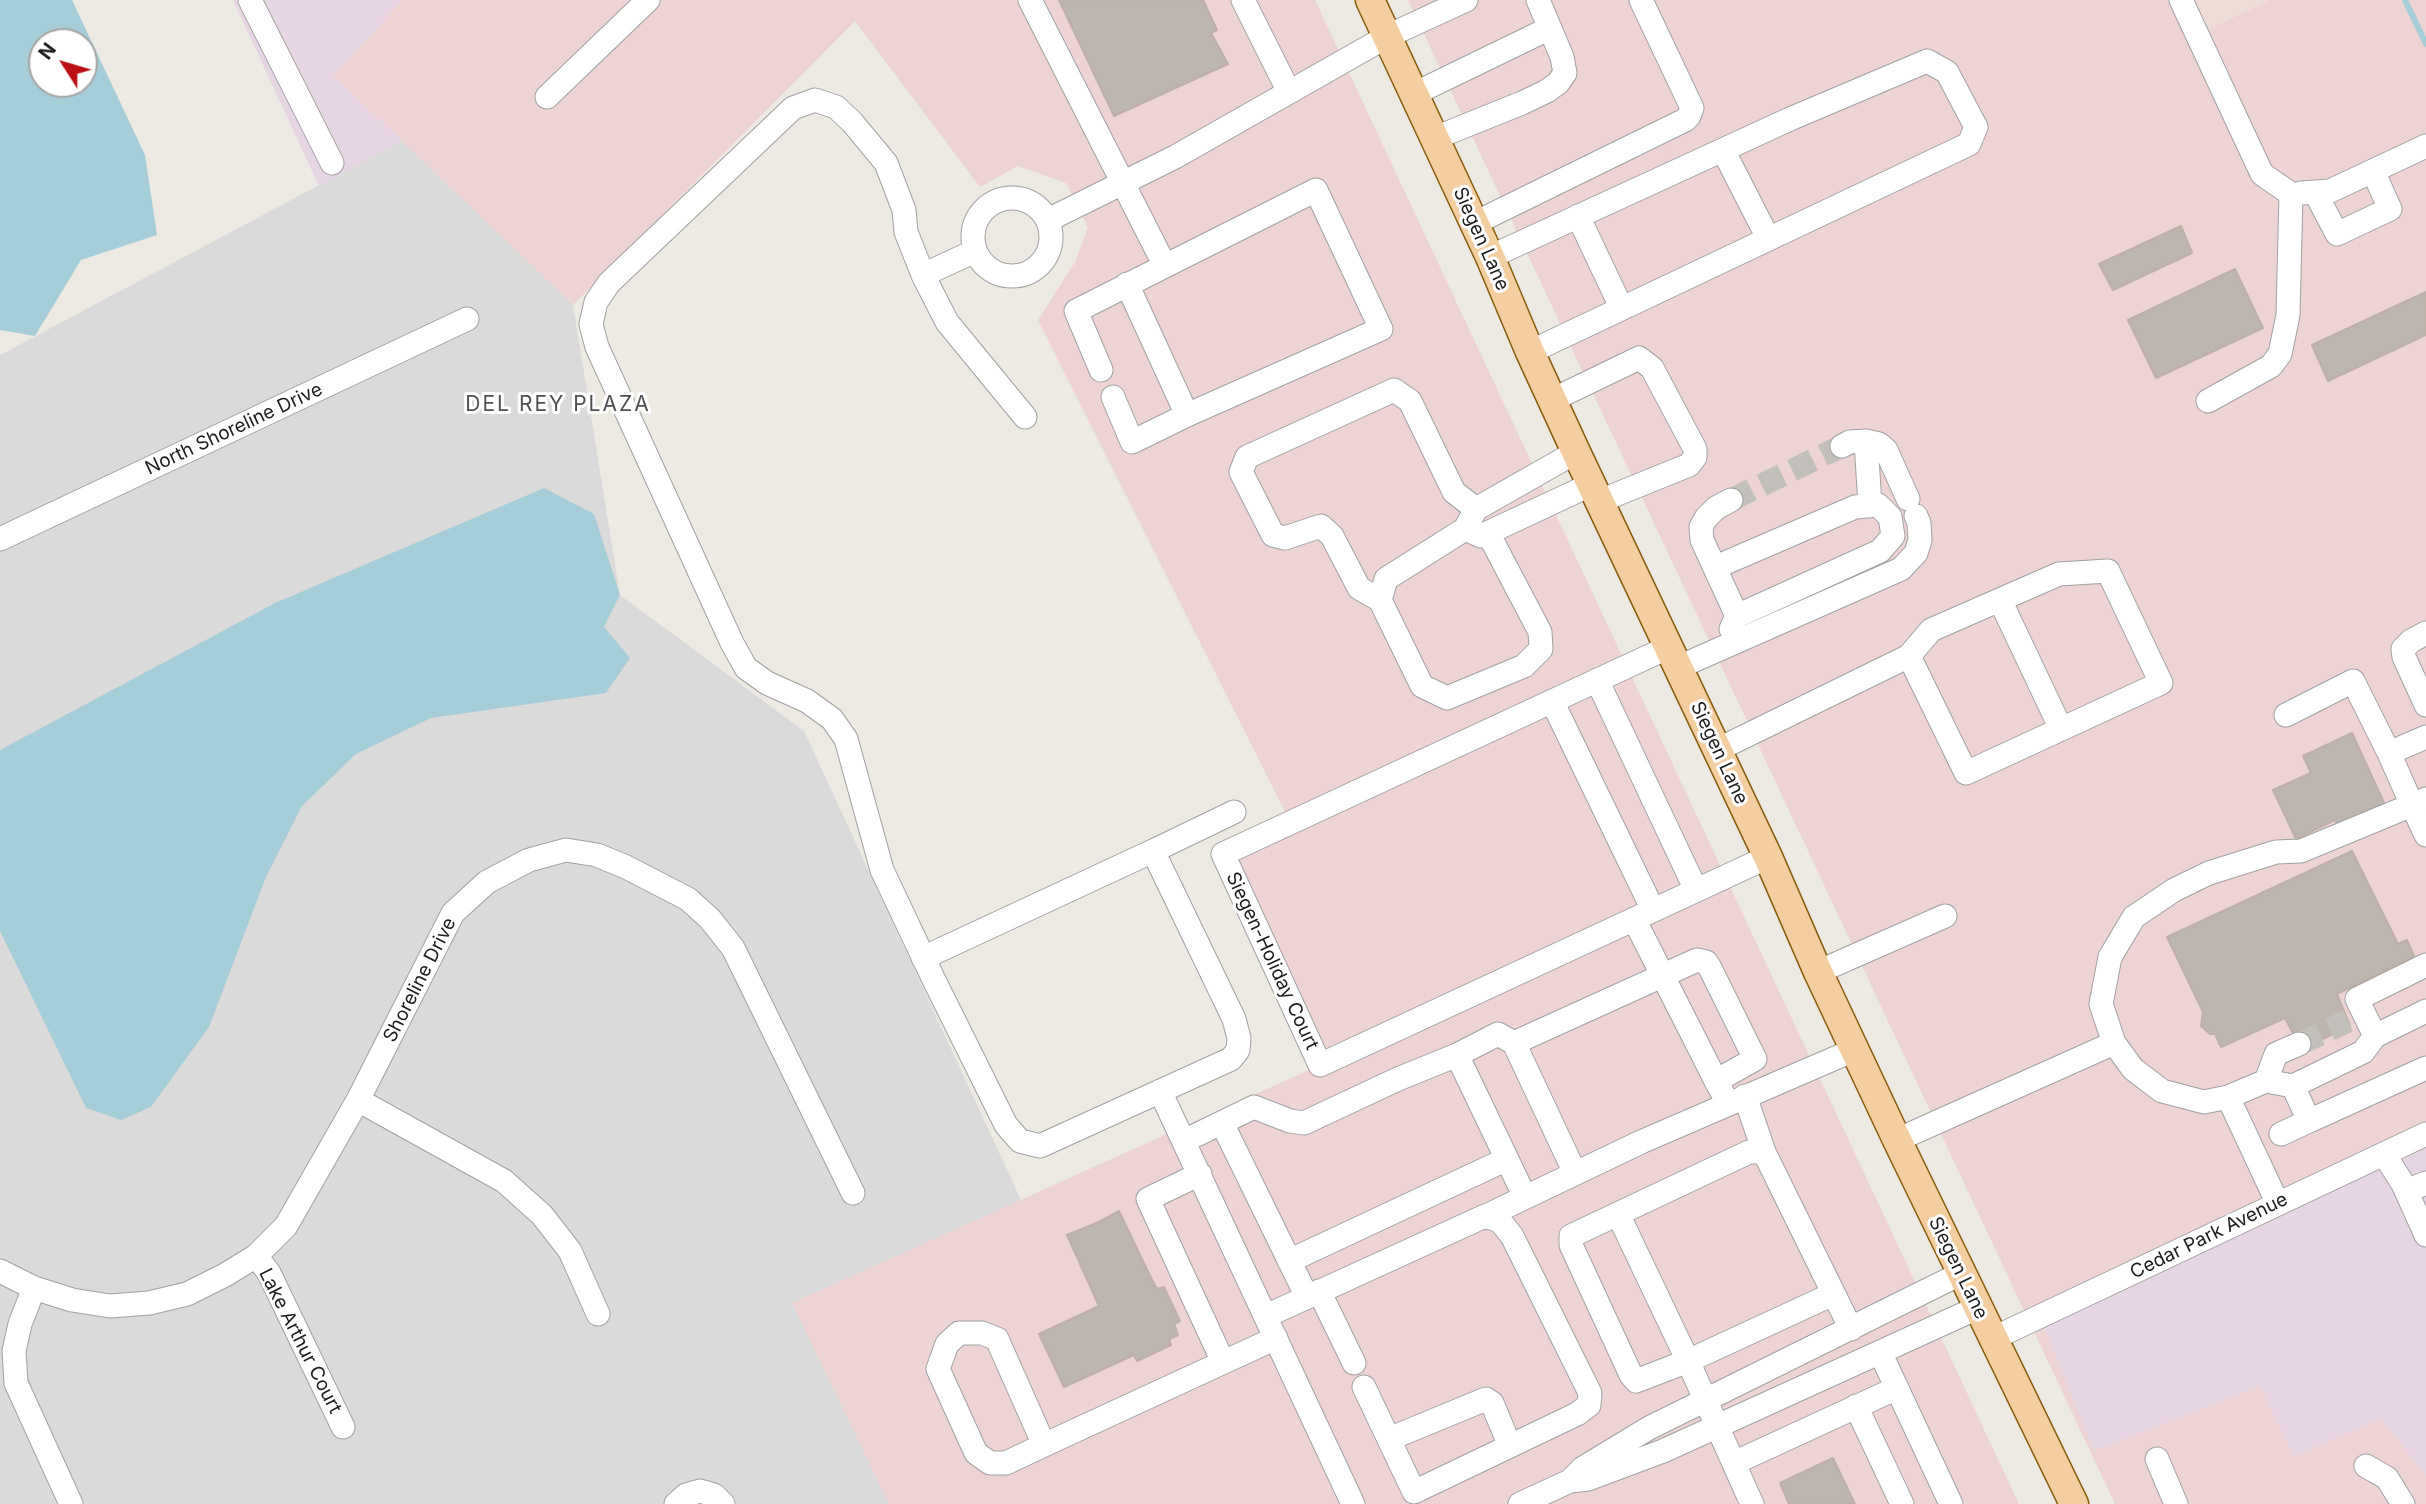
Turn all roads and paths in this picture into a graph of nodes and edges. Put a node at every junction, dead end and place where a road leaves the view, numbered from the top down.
1 (250, 0) edge
2 (648, 0) edge
3 (1030, 0) edge
4 (1243, 0) edge
5 (1370, 0) edge
6 (1466, 0) edge
7 (1538, 0) edge
8 (1641, 0) edge
9 (2181, 0) edge
10 (1550, 28) junction
11 (1388, 36) junction
12 (1289, 92) junction
13 (1414, 94) junction
14 (547, 97) dead end
15 (1435, 138) junction
16 (2426, 146) edge
17 (1723, 150) junction
18 (332, 163) dead end
19 (2373, 171) junction
20 (1121, 183) junction
21 (2315, 192) junction
22 (2291, 194) junction
23 (1578, 216) junction
24 (1048, 220) junction
25 (1475, 223) junction
26 (1768, 238) junction
27 (975, 251) junction
28 (1490, 257) junction
29 (1165, 266) junction
30 (923, 275) junction
31 (1127, 284) junction
32 (1621, 307) junction
33 (467, 319) dead end
34 (1530, 352) junction
35 (1101, 370) dead end
36 (1113, 397) dead end
37 (1552, 400) junction
38 (2208, 401) dead end
39 (1187, 415) junction
40 (1025, 417) dead end
41 (1866, 441) junction
42 (1842, 446) tunnel mouth
43 (1576, 452) junction
44 (1596, 492) junction
45 (1731, 500) tunnel mouth
46 (1870, 506) junction
47 (1476, 509) junction
48 (1465, 529) junction
49 (1488, 533) junction
50 (0, 538) edge
51 (1716, 567) junction
52 (1380, 600) junction
53 (2000, 600) junction
54 (1737, 616) junction
55 (2426, 633) edge
56 (1735, 642) junction
57 (1909, 656) junction
58 (1674, 657) junction
59 (1597, 680) junction
60 (1552, 701) junction
61 (2426, 705) edge
62 (2286, 715) dead end
63 (2062, 729) junction
64 (2426, 737) edge
65 (1717, 750) junction
66 (2389, 753) junction
67 (2419, 802) edge
68 (1234, 812) dead end
69 (2426, 835) edge
70 (1153, 851) junction
71 (1768, 857) junction
72 (1696, 890) junction
73 (1644, 915) junction
74 (1945, 916) dead end
75 (923, 958) junction
76 (2426, 965) edge
77 (1818, 972) junction
78 (1662, 975) junction
79 (2426, 1011) edge
80 (2375, 1036) junction
81 (1514, 1043) junction
82 (2114, 1043) junction
83 (2299, 1044) tunnel mouth
84 (1854, 1050) junction
85 (1457, 1055) junction
86 (2426, 1068) edge
87 (1716, 1081) junction
88 (2266, 1081) junction
89 (2294, 1086) junction
90 (1160, 1091) junction
91 (2228, 1097) junction
92 (358, 1100) junction
93 (1737, 1100) junction
94 (2309, 1121) junction
95 (1222, 1123) junction
96 (2281, 1134) dead end
97 (2426, 1134) edge
98 (1896, 1140) junction
99 (1184, 1141) junction
100 (1764, 1152) junction
101 (2384, 1154) junction
102 (1507, 1159) junction
103 (1575, 1173) junction
104 (1200, 1174) junction
105 (2416, 1187) edge
106 (853, 1193) dead end
107 (1525, 1197) junction
108 (2278, 1204) junction
109 (1618, 1214) junction
110 (1482, 1217) junction
111 (2426, 1235) edge
112 (256, 1256) junction
113 (1289, 1261) junction
114 (0, 1271) edge
115 (1961, 1274) junction
116 (34, 1288) junction
117 (1313, 1294) junction
118 (1833, 1294) junction
119 (1977, 1308) junction
120 (598, 1314) dead end
121 (1266, 1316) junction
122 (1850, 1329) junction
123 (1276, 1338) junction
124 (1992, 1339) junction
125 (1880, 1352) junction
126 (1223, 1362) junction
127 (1688, 1362) junction
128 (1354, 1363) dead end
129 (1364, 1387) dead end
130 (1897, 1388) junction
131 (1706, 1400) junction
132 (1856, 1406) junction
133 (343, 1427) dead end
134 (1718, 1427) junction
135 (1389, 1439) junction
136 (1044, 1445) junction
137 (1510, 1446) junction
138 (2157, 1459) dead end
139 (1734, 1463) junction
140 (2366, 1466) dead end
141 (1570, 1481) junction
142 (1427, 1496) edge
143 (71, 1504) edge
144 (676, 1504) edge
145 (723, 1504) edge
146 (1353, 1504) edge
147 (1520, 1504) edge
148 (1752, 1504) edge
149 (1902, 1504) edge
150 (1951, 1504) edge
151 (2074, 1504) edge
152 (2176, 1504) edge
153 (2403, 1504) edge

1 - 18 street
2 - 14 street
3 - 20 street
4 - 12 street
5 - 11 main road, Siegen Lane
6 - 11 street
7 - 10 street
8 - 25 street
9 - 22 street
10 - 13 street
10 - 15 street
11 - 12 street
11 - 13 main road, Siegen Lane
12 - 20 street
13 - 15 main road, Siegen Lane
15 - 25 main road, Siegen Lane
16 - 19 street
17 - 23 street
17 - 26 street
17 - 26 street
19 - 21 street
19 - 21 street
20 - 24 street
20 - 29 street
21 - 22 street
22 - 38 street
23 - 28 street
23 - 32 street
24 - 27 street
24 - 27 street
25 - 28 main road, Siegen Lane
26 - 32 street
27 - 30 street
28 - 34 main road, Siegen Lane
29 - 31 street
29 - 39 street
30 - 40 street
30 - 75 street
31 - 35 street
31 - 39 street
32 - 34 street
33 - 50 street, North Shoreline Drive
34 - 37 main road, Siegen Lane
36 - 39 street
37 - 43 main road, Siegen Lane
37 - 44 street
41 - 42 street
41 - 46 street
41 - 56 street, Siegen-Holiday Court
43 - 44 main road, Siegen Lane
43 - 47 street
44 - 49 street
44 - 58 main road, Siegen Lane
45 - 51 street
46 - 51 street
46 - 54 street
47 - 48 street
47 - 52 street
48 - 49 street
48 - 52 street
49 - 52 street
51 - 54 street
53 - 57 street
53 - 63 street
53 - 63 street
54 - 56 street
55 - 61 street
56 - 58 street, Siegen-Holiday Court
57 - 63 street
57 - 65 street
58 - 59 street, Siegen-Holiday Court
58 - 65 main road, Siegen Lane
59 - 60 street, Siegen-Holiday Court
59 - 72 street
60 - 73 street
60 - 73 street, Siegen-Holiday Court
62 - 66 street
64 - 66 street
65 - 71 main road, Siegen Lane
66 - 67 street
67 - 69 street
67 - 82 street
68 - 70 street
70 - 75 street
70 - 90 street
71 - 72 street, Siegen-Holiday Court
71 - 77 main road, Siegen Lane
72 - 73 street, Siegen-Holiday Court
73 - 78 street
74 - 77 street
75 - 90 street
76 - 80 street
77 - 84 main road, Siegen Lane
78 - 81 street
78 - 87 street
78 - 87 street
79 - 80 street
80 - 89 street
81 - 85 street
81 - 103 street
82 - 91 street
82 - 98 street
83 - 88 street
84 - 93 street
84 - 98 main road, Siegen Lane
85 - 95 street
85 - 102 street
86 - 94 street
87 - 93 street
88 - 89 street
88 - 91 street
89 - 94 street
90 - 99 street
91 - 108 street
92 - 106 street, Shoreline Drive
92 - 112 street, Shoreline Drive
92 - 120 street
93 - 100 street
93 - 103 street
94 - 96 street
95 - 99 street
95 - 113 street
97 - 101 street, Cedar Park Avenue
98 - 115 main road, Siegen Lane
99 - 104 street
100 - 109 street
100 - 118 street
101 - 105 street
101 - 108 street, Cedar Park Avenue
102 - 107 street
102 - 113 street
103 - 107 street
104 - 121 street
104 - 126 street
105 - 111 street
107 - 110 street
108 - 124 street, Cedar Park Avenue
109 - 127 street
109 - 127 street
110 - 117 street
110 - 137 street
112 - 116 street, Shoreline Drive
112 - 133 street, Lake Arthur Court
113 - 117 street
114 - 116 street, Shoreline Drive
115 - 119 main road, Siegen Lane
115 - 122 street
116 - 143 street
117 - 121 street
117 - 128 street
118 - 122 street
118 - 127 street
119 - 124 main road, Siegen Lane
119 - 125 street
121 - 123 street
122 - 131 street
123 - 126 street
123 - 146 street
124 - 151 main road, Siegen Lane
125 - 130 street
125 - 134 street
126 - 136 street
127 - 131 street
129 - 135 street
130 - 132 street
130 - 150 street
131 - 134 street
131 - 141 street
132 - 139 street
132 - 149 street
134 - 139 street
134 - 141 street
135 - 137 street
135 - 142 street
136 - 136 street
137 - 142 street
138 - 152 street
139 - 148 street
140 - 153 street
141 - 147 street
144 - 145 street

